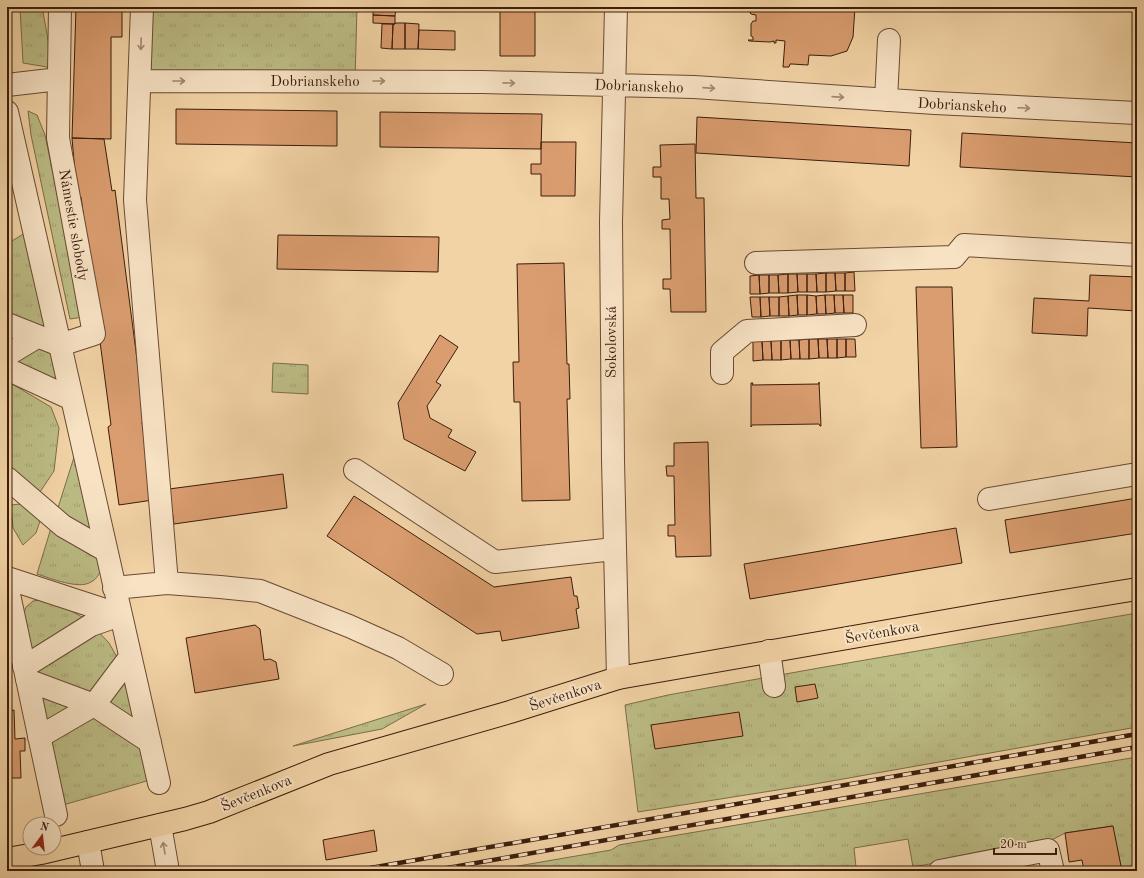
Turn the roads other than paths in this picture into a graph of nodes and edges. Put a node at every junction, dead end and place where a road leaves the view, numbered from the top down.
1 (60, 7) edge
2 (142, 7) edge
3 (616, 7) edge
4 (889, 40) dead end
5 (59, 79) junction
6 (140, 81) junction
7 (7, 85) edge
8 (614, 85) junction
9 (886, 100) junction
10 (7, 112) edge
11 (1137, 113) edge
12 (11, 151) edge
13 (1137, 255) edge
14 (756, 263) dead end
15 (7, 324) edge
16 (855, 325) dead end
17 (37, 337) junction
18 (60, 345) junction
19 (7, 355) edge
20 (7, 369) edge
21 (722, 373) dead end
22 (72, 399) junction
23 (355, 470) dead end
24 (1137, 474) edge
25 (7, 478) edge
26 (989, 499) dead end
27 (614, 549) junction
28 (106, 550) junction
29 (7, 578) edge
30 (167, 583) junction
31 (7, 585) edge
32 (114, 588) junction
33 (1137, 589) edge
34 (120, 615) junction
35 (11, 622) edge
36 (769, 651) junction
37 (130, 657) junction
38 (26, 673) junction
39 (442, 674) dead end
40 (618, 678) junction
41 (774, 686) dead end
42 (94, 705) junction
43 (39, 737) junction
44 (150, 742) junction
45 (159, 783) dead end
46 (56, 814) dead end
47 (160, 825) junction
48 (88, 842) junction
49 (7, 859) edge
50 (93, 871) edge
51 (168, 871) edge
52 (940, 871) edge
53 (1053, 871) edge

1 - 5 street, Námestie slobody
2 -> 6 street
3 - 8 street, Sokolovská
4 - 9 street
5 - 7 street
5 - 18 street, Námestie slobody
6 -> 8 street, Dobrianskeho
6 - 30 street
8 -> 9 street, Dobrianskeho
8 - 27 street, Sokolovská
9 -> 11 street, Dobrianskeho
10 - 12 street
12 - 18 street
13 - 14 street
15 - 17 street
16 - 21 street
17 - 18 street
17 - 19 street
18 - 22 street
20 - 22 street
22 - 28 street
23 - 27 street
24 - 26 street
25 - 28 street
27 - 40 street, Sokolovská
28 - 32 street
29 - 34 street
30 - 32 street
30 - 39 street
31 - 35 street
32 - 34 street
33 - 36 main road, Ševčenkova
34 - 37 street
34 - 38 street
35 - 38 street
36 - 40 main road, Ševčenkova
36 - 41 street
37 - 42 street
37 - 44 street
38 - 42 street
38 - 43 street
40 - 47 main road, Ševčenkova
42 - 43 street
42 - 44 street
43 - 46 street
44 - 45 street
47 - 48 main road, Ševčenkova
51 -> 47 street
48 - 49 main road, Ševčenkova
48 - 50 street
52 - 53 street

